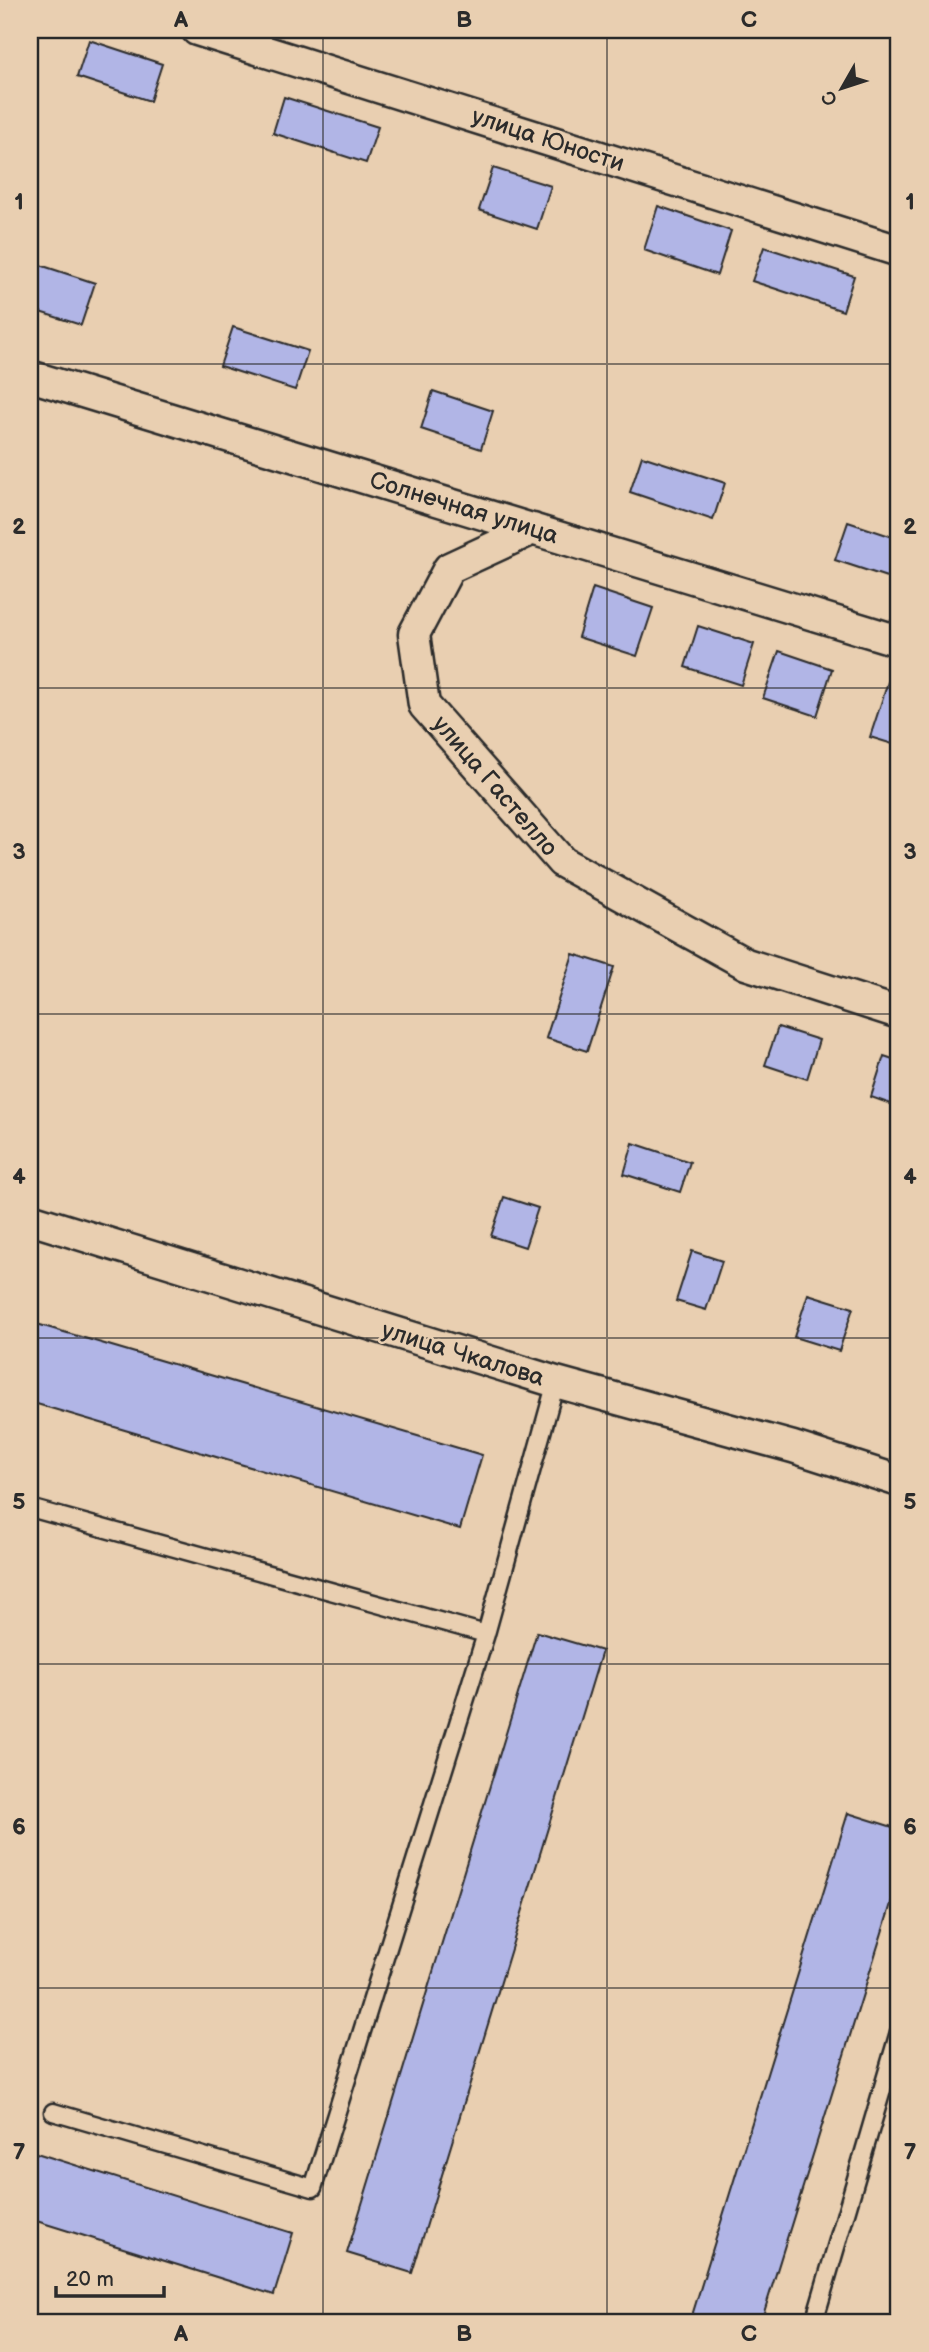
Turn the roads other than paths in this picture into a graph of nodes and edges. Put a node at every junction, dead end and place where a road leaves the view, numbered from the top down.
1 (197, 30) edge
2 (899, 251) edge
3 (30, 376) edge
4 (533, 529) junction
5 (899, 641) edge
6 (899, 1013) edge
7 (30, 1219) edge
8 (556, 1382) junction
9 (899, 1481) edge
10 (30, 1508) edge
11 (486, 1634) junction
12 (899, 2032) edge
13 (53, 2112) dead end
14 (814, 2322) edge

1 - 2 street, улица Юности
3 - 4 street, Солнечная улица
4 - 5 street, Солнечная улица
4 - 6 street, улица Гастелло
7 - 8 street, улица Чкалова
8 - 9 street, улица Чкалова
8 - 11 lane
10 - 11 lane
11 - 13 lane
12 - 14 lane

